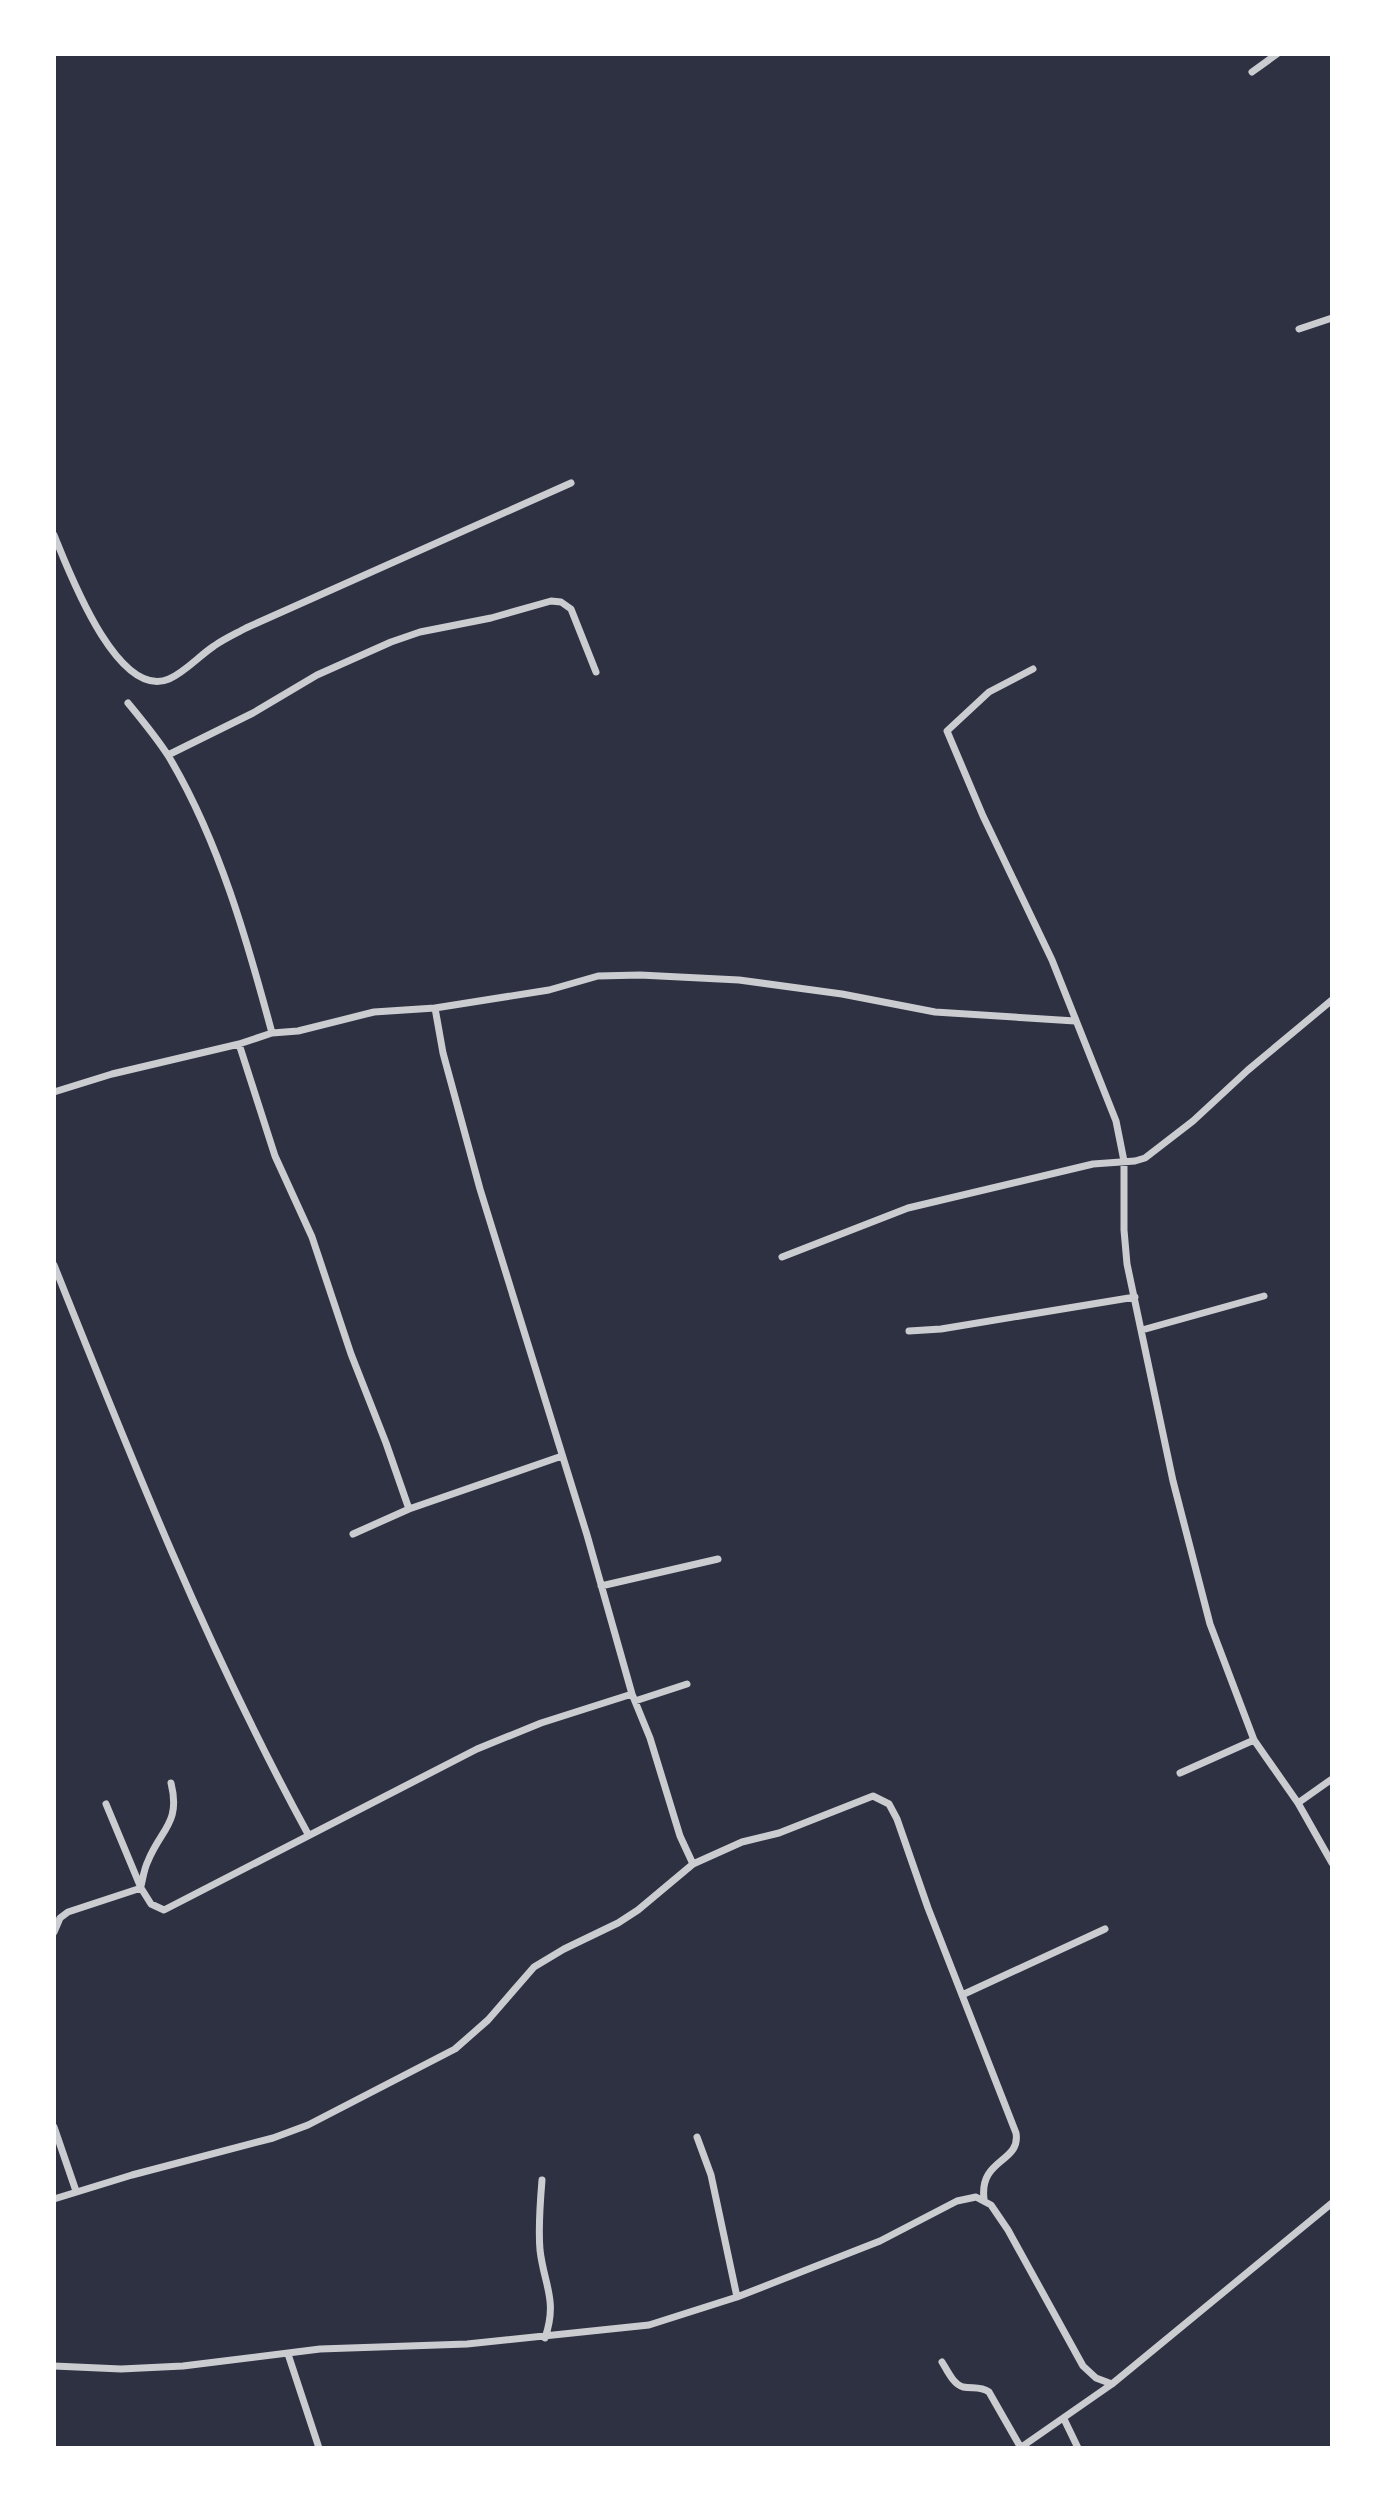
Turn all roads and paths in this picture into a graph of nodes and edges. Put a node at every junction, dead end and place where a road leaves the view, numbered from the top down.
1 (1277, 54) edge
2 (1252, 72) dead end
3 (1332, 318) edge
4 (1299, 329) dead end
5 (571, 483) dead end
6 (54, 535) edge
7 (1033, 669) dead end
8 (596, 672) dead end
9 (128, 703) dead end
10 (168, 755) junction
11 (1332, 1000) edge
12 (435, 1008) junction
13 (1075, 1021) junction
14 (272, 1033) junction
15 (239, 1044) junction
16 (54, 1092) edge
17 (1124, 1161) junction
18 (782, 1257) dead end
19 (54, 1265) edge
20 (1264, 1296) dead end
21 (1135, 1297) junction
22 (1142, 1330) junction
23 (909, 1331) dead end
24 (562, 1456) junction
25 (409, 1509) junction
26 (353, 1534) dead end
27 (718, 1559) dead end
28 (601, 1586) junction
29 (687, 1684) dead end
30 (634, 1697) junction
31 (1254, 1740) junction
32 (1180, 1773) dead end
33 (1332, 1779) edge
34 (171, 1783) dead end
35 (1298, 1803) junction
36 (106, 1804) dead end
37 (308, 1834) junction
38 (1332, 1863) edge
39 (693, 1864) junction
40 (141, 1888) junction
41 (1105, 1929) dead end
42 (54, 1932) edge
43 (962, 1995) junction
44 (54, 2127) edge
45 (697, 2137) dead end
46 (542, 2180) dead end
47 (76, 2191) junction
48 (54, 2199) edge
49 (984, 2199) junction
50 (1332, 2203) edge
51 (737, 2297) junction
52 (545, 2338) junction
53 (288, 2354) junction
54 (942, 2362) dead end
55 (54, 2366) edge
56 (1112, 2384) junction
57 (1064, 2419) junction
58 (319, 2448) edge
59 (1020, 2448) edge
60 (1078, 2448) edge

1 - 2 street
3 - 4 street
5 - 6 street
7 - 13 street
8 - 10 street
9 - 10 street
10 - 14 street
11 - 17 street
12 - 13 street
12 - 14 street
12 - 24 street
13 - 17 street
14 - 15 street
15 - 16 street
15 - 25 street
17 - 18 street
17 - 21 street
19 - 37 street
20 - 22 street
21 - 22 street
21 - 23 street
22 - 31 street
24 - 25 street
24 - 28 street
25 - 26 street
27 - 28 street
28 - 30 street
29 - 30 street
30 - 37 street
30 - 39 street
31 - 32 street
31 - 35 street
33 - 35 street
34 - 40 street
35 - 38 street
36 - 40 street
37 - 40 street
39 - 43 street
39 - 47 street
40 - 42 street
41 - 43 street
43 - 49 street
44 - 47 street
45 - 51 street
46 - 52 street
47 - 48 street
49 - 51 street
49 - 56 street
50 - 56 street
51 - 52 street
52 - 53 street
53 - 55 street
53 - 58 street
54 - 59 street
56 - 57 street
57 - 59 street
57 - 60 street

